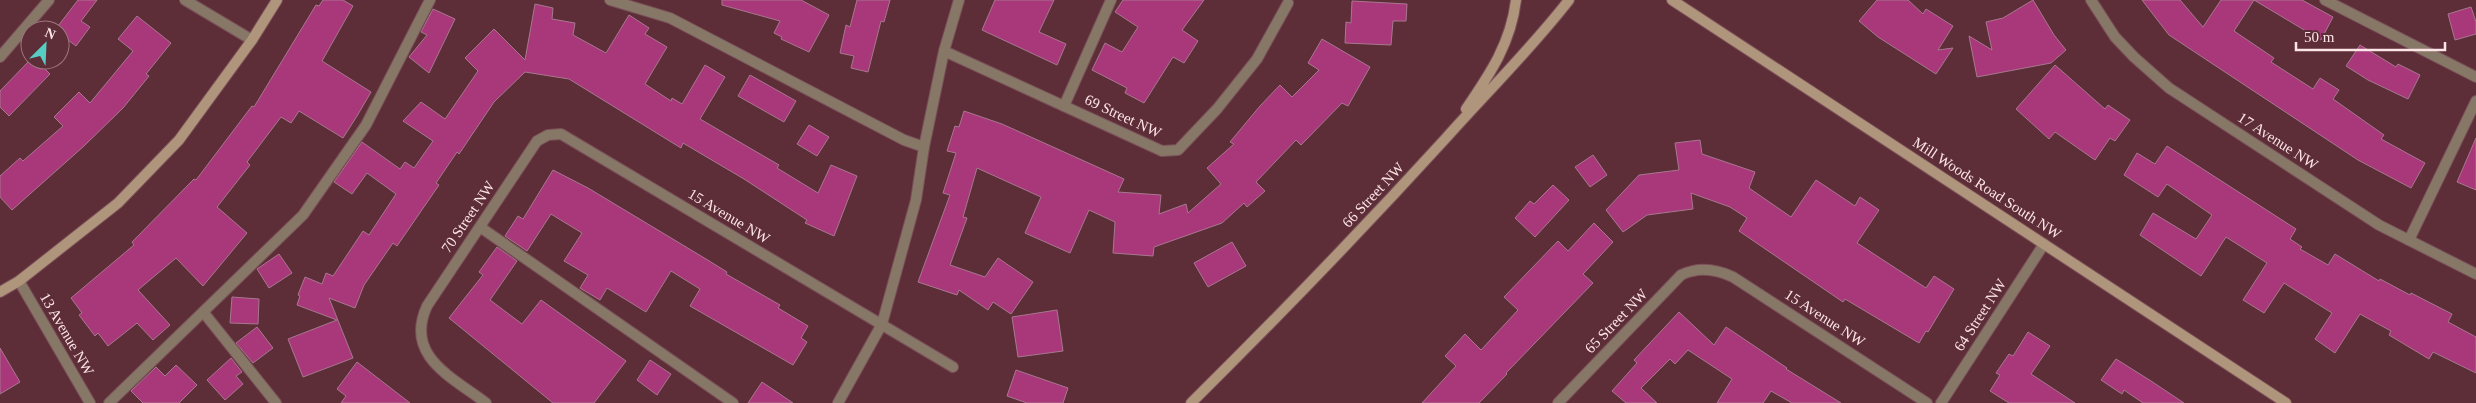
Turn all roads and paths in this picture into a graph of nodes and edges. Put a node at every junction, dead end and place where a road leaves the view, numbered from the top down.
1 (49, 0) edge
2 (185, 0) edge
3 (277, 0) edge
4 (430, 0) edge
5 (610, 0) edge
6 (959, 0) edge
7 (1111, 0) edge
8 (1516, 0) edge
9 (1569, 0) edge
10 (1672, 0) edge
11 (2091, 0) edge
12 (2325, 0) edge
13 (1288, 3) dead end
14 (252, 40) junction
15 (944, 51) junction
16 (0, 57) edge
17 (2476, 77) edge
18 (2476, 101) edge
19 (1064, 106) junction
20 (561, 134) joint
21 (1445, 139) junction
22 (924, 148) junction
23 (480, 227) junction
24 (2409, 240) junction
25 (2044, 244) junction
26 (1702, 270) joint
27 (2476, 274) edge
28 (19, 280) junction
29 (0, 292) edge
30 (204, 313) junction
31 (882, 324) junction
32 (953, 367) dead end
33 (90, 403) edge
34 (108, 403) edge
35 (276, 403) edge
36 (486, 403) edge
37 (733, 403) edge
38 (838, 403) edge
39 (1191, 403) edge
40 (1558, 403) edge
41 (1927, 403) edge
42 (1942, 403) edge
43 (2286, 403) edge

1 - 16 street
2 - 14 street
3 - 14 street
4 - 30 street
5 - 22 street
6 - 15 street
7 - 19 street
8 - 21 street
9 - 21 street, 66 Street NW
10 - 25 street, Mill Woods Road South NW
11 - 24 street, 17 Avenue NW
12 - 17 street
13 - 19 street, 69 Street NW
14 - 28 street
15 - 19 street, 69 Street NW
15 - 22 street
18 - 24 street
20 - 23 street, 70 Street NW
20 - 31 street, 15 Avenue NW
21 - 39 street, 66 Street NW
22 - 31 street
23 - 36 street, 70 Street NW
23 - 37 street
24 - 27 street, 17 Avenue NW
25 - 42 street, 64 Street NW
25 - 43 street, Mill Woods Road South NW
26 - 40 street, 65 Street NW
26 - 41 street, 15 Avenue NW
28 - 29 street
28 - 33 street, 13 Avenue NW
30 - 34 street
30 - 35 street
31 - 32 street
31 - 38 street

